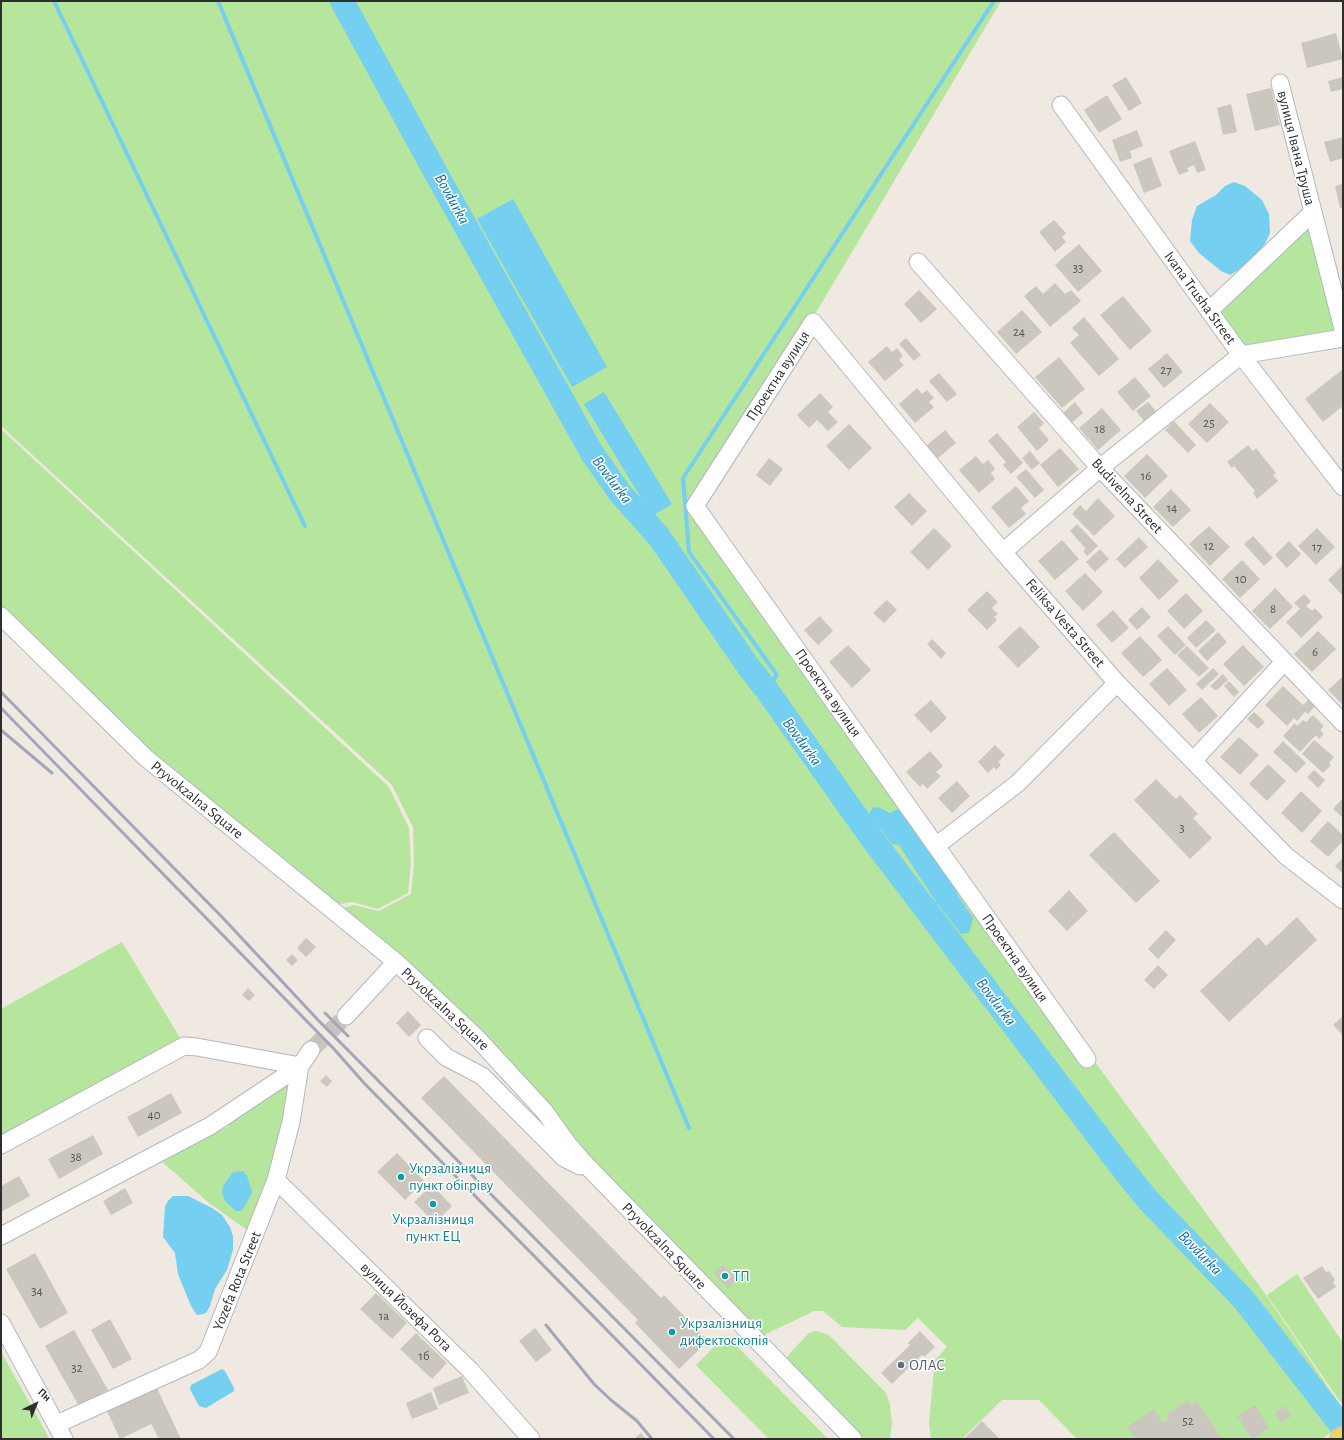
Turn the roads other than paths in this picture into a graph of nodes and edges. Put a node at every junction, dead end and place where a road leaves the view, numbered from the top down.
1 (1280, 83) dead end
2 (1061, 105) dead end
3 (1313, 212) junction
4 (918, 262) dead end
5 (1209, 311) junction
6 (813, 322) joint
7 (1343, 329) edge
8 (1343, 338) edge
9 (1241, 355) junction
10 (1100, 468) junction
11 (1343, 487) edge
12 (1003, 552) junction
13 (1, 616) edge
14 (1284, 662) junction
15 (1117, 683) junction
16 (1343, 722) edge
17 (1193, 761) junction
18 (936, 846) junction
19 (1343, 900) edge
20 (396, 962) junction
21 (346, 1016) tunnel mouth
22 (427, 1038) dead end
23 (311, 1050) tunnel mouth
24 (1087, 1058) dead end
25 (300, 1066) junction
26 (1, 1145) edge
27 (588, 1167) junction
28 (276, 1180) junction
29 (1, 1236) edge
30 (1, 1323) edge
31 (61, 1431) edge
32 (531, 1439) edge
33 (853, 1439) edge

1 - 3 street, вулиця Івана Труша
2 - 5 street, Ivana Trusha Street
3 - 5 street, вулиця Івана Труша
3 - 7 street, вулиця Івана Труша
4 - 10 street, Budivelna Street
5 - 9 street, Ivana Trusha Street
6 - 12 street, Feliksa Vesta Street
6 - 18 street, Проектна вулиця
8 - 9 street
9 - 10 street
9 - 11 street, Ivana Trusha Street
10 - 12 street
10 - 14 street, Budivelna Street
12 - 15 street, Feliksa Vesta Street
13 - 20 street, Pryvokzalna Square
14 - 16 street, Budivelna Street
14 - 17 street
15 - 17 street, Feliksa Vesta Street
15 - 18 street
17 - 19 street, Feliksa Vesta Street
18 - 24 street, Проектна вулиця
20 - 21 street
20 - 27 street, Pryvokzalna Square
22 - 27 street
23 - 25 street, Yozefa Rota Street
25 - 26 street
25 - 28 street, Yozefa Rota Street
25 - 29 street
27 - 33 street, Pryvokzalna Square
28 - 31 street, Yozefa Rota Street
28 - 32 street, вулиця Йозефа Рота
30 - 31 street, Yozefa Rota Street

